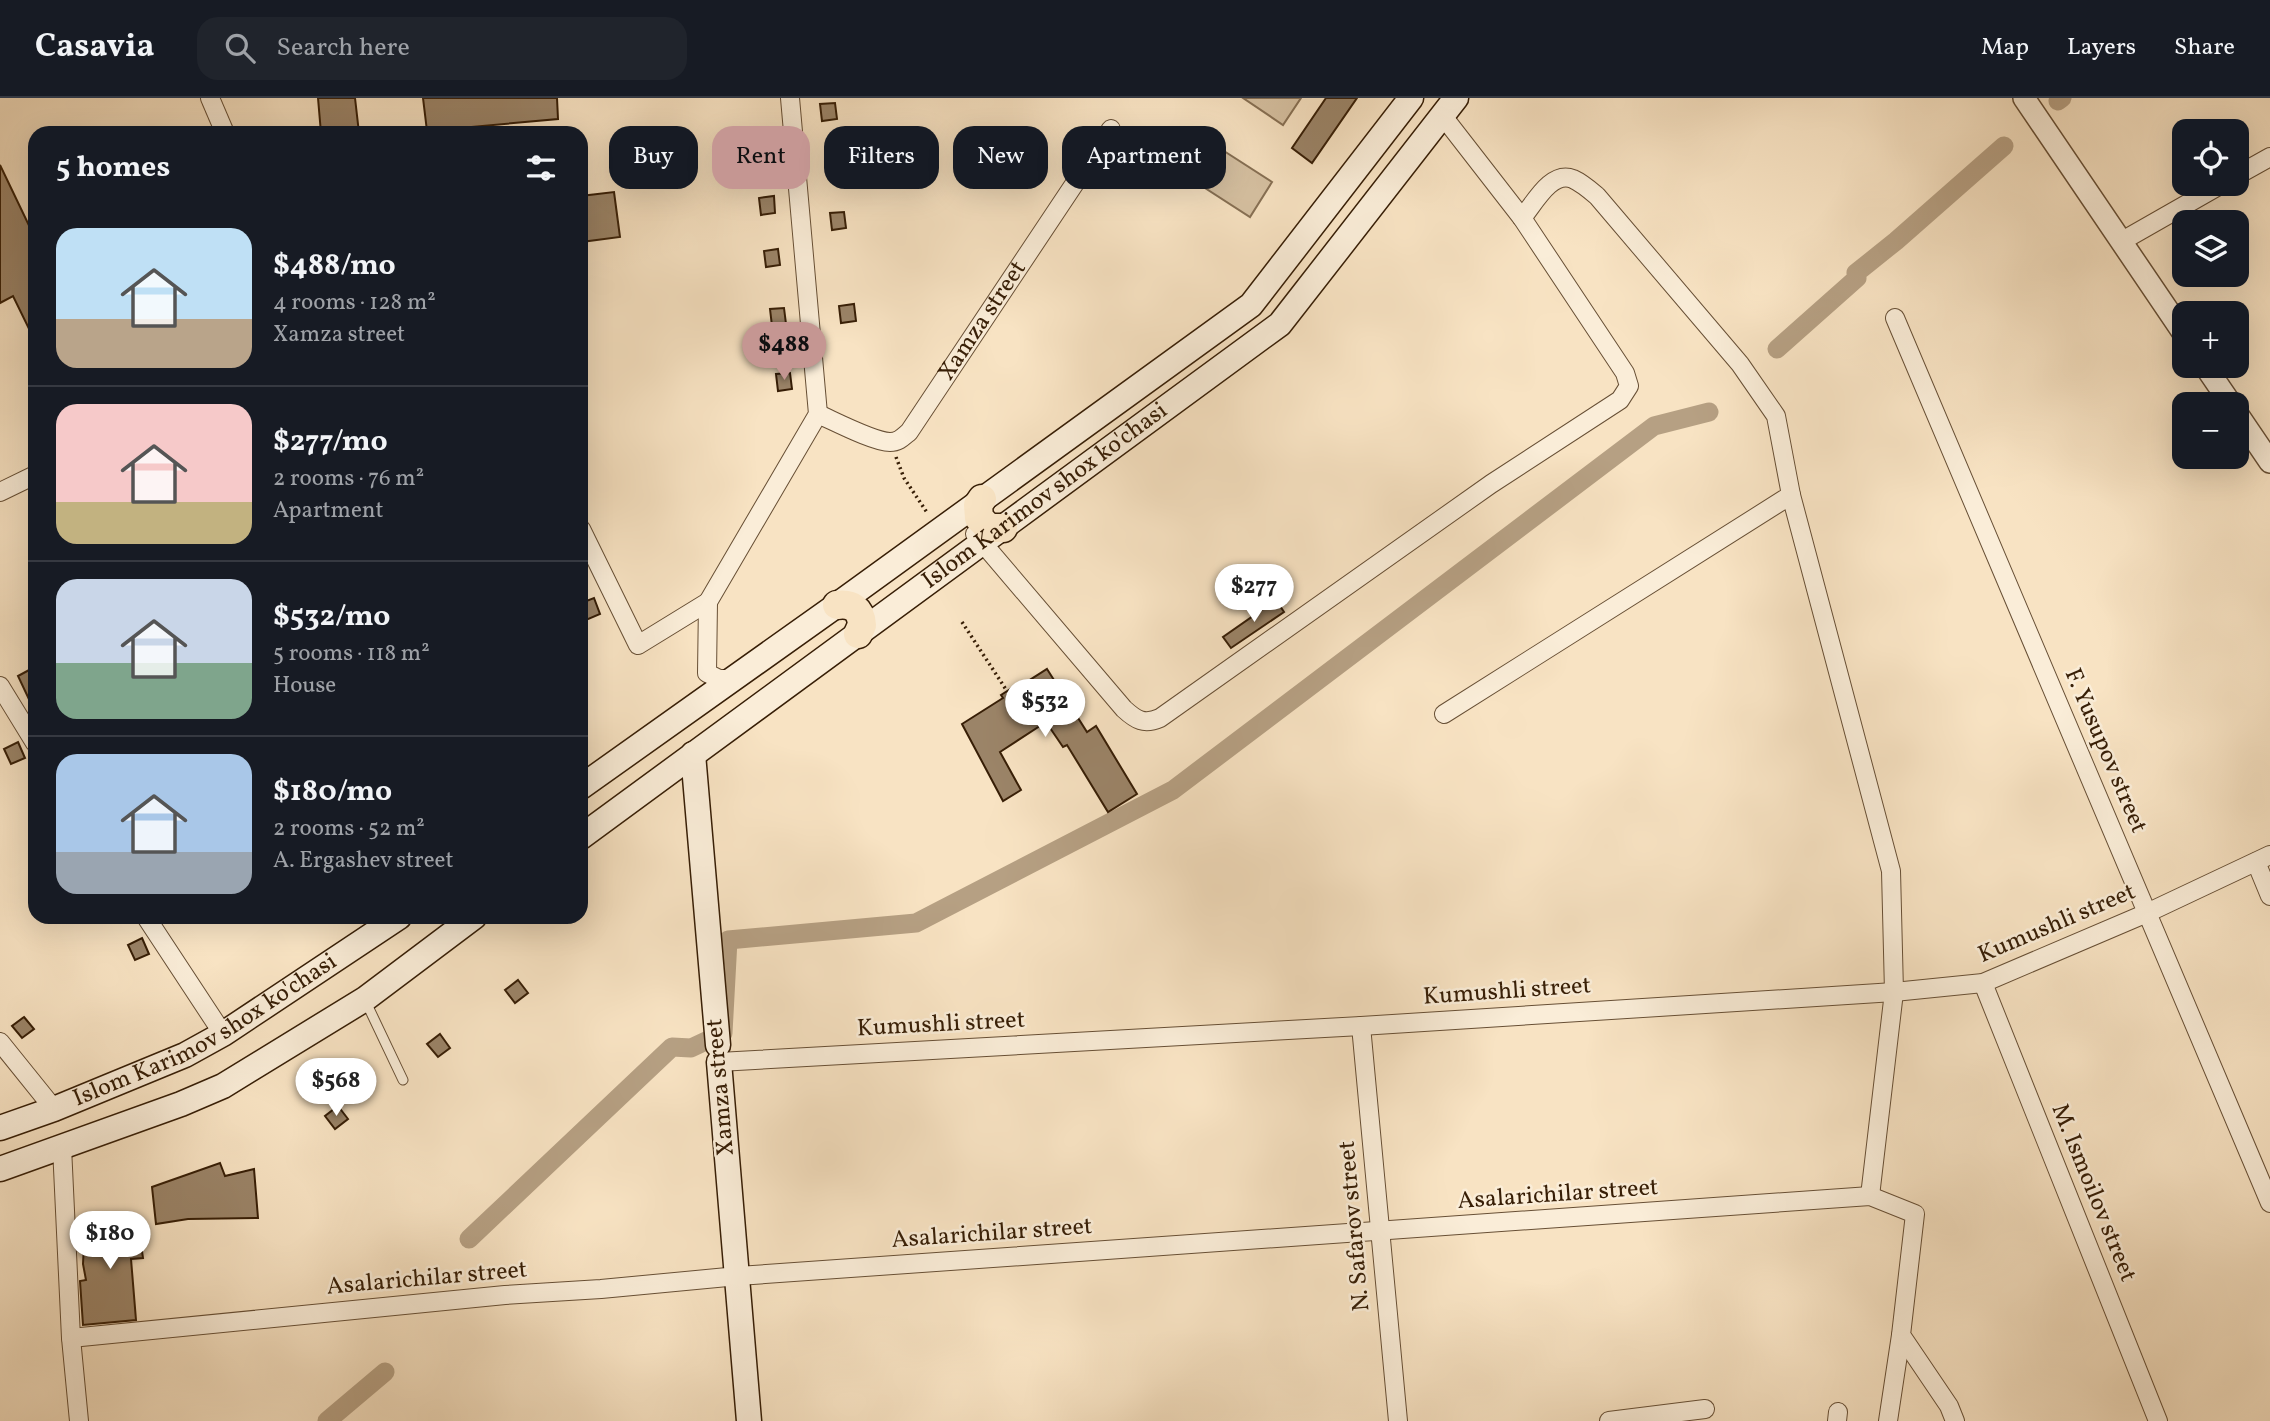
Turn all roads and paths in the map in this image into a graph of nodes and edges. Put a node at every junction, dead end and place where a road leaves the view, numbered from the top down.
1 (210, 98) edge
2 (790, 98) edge
3 (1411, 98) edge
4 (2024, 98) edge
5 (1449, 107) edge
6 (222, 126) edge
7 (2270, 157) edge
8 (2249, 169) edge
9 (1071, 189) edge
10 (2201, 196) edge
11 (1522, 218) junction
12 (2122, 240) junction
13 (2172, 316) edge
14 (1895, 318) dead end
15 (818, 414) junction
16 (2249, 432) edge
17 (891, 442) junction
18 (2270, 463) edge
19 (28, 478) edge
20 (0, 492) edge
21 (1791, 495) junction
22 (972, 506) junction
23 (939, 530) junction
24 (992, 535) junction
25 (588, 543) edge
26 (708, 602) junction
27 (837, 605) junction
28 (962, 622) dead end
29 (858, 634) junction
30 (732, 679) junction
31 (0, 686) edge
32 (1007, 691) dead end
33 (1444, 714) dead end
34 (28, 732) edge
35 (693, 754) junction
36 (588, 782) edge
37 (588, 832) edge
38 (2263, 858) edge
39 (2270, 896) edge
40 (2147, 913) junction
41 (151, 924) edge
42 (379, 924) edge
43 (465, 924) edge
44 (1983, 983) junction
45 (1894, 992) junction
46 (365, 999) junction
47 (1361, 1026) junction
48 (223, 1034) junction
49 (0, 1042) edge
50 (718, 1045) junction
51 (402, 1080) dead end
52 (54, 1109) junction
53 (0, 1128) edge
54 (62, 1147) junction
55 (0, 1169) edge
56 (1870, 1196) junction
57 (2270, 1203) edge
58 (1380, 1232) junction
59 (738, 1276) junction
60 (1902, 1335) junction
61 (71, 1338) junction
62 (1705, 1409) dead end
63 (79, 1421) edge
64 (749, 1421) edge
65 (1398, 1421) edge
66 (1609, 1421) edge
67 (1888, 1421) edge
68 (1955, 1421) edge
69 (2158, 1421) edge

1 - 6 street
2 - 15 street
3 - 22 main road, Islom Karimov shox ko'chasi
4 - 12 street
5 - 11 street
5 - 24 main road, Islom Karimov shox ko'chasi
7 - 8 street
9 - 17 street, Xamza street
10 - 12 street
11 - 21 street
11 - 24 street
12 - 13 street
14 - 40 street, F. Yusupov street
15 - 17 street
15 - 26 street
16 - 18 street
17 - 23 path
19 - 20 street
21 - 33 street
21 - 45 street
22 - 23 main road, Islom Karimov shox ko'chasi
22 - 24 main road
23 - 27 main road, Islom Karimov shox ko'chasi
24 - 29 main road, Islom Karimov shox ko'chasi
25 - 26 street
26 - 30 street
27 - 29 main road
27 - 30 main road, Islom Karimov shox ko'chasi
28 - 32 path
29 - 35 main road, Islom Karimov shox ko'chasi
30 - 36 main road, Islom Karimov shox ko'chasi
31 - 34 street
35 - 37 main road, Islom Karimov shox ko'chasi
35 - 50 main road, Xamza street
38 - 39 street
38 - 40 street, Kumushli street
40 - 44 street, Kumushli street
40 - 57 street, F. Yusupov street
41 - 48 street
42 - 48 main road, Islom Karimov shox ko'chasi
43 - 46 main road, Islom Karimov shox ko'chasi
44 - 45 street, Kumushli street
44 - 69 street, M. Ismoilov street
45 - 47 street, Kumushli street
45 - 56 street
46 - 51 lane
46 - 54 main road, Islom Karimov shox ko'chasi
47 - 50 street, Kumushli street
47 - 58 street, N. Safarov street
48 - 52 main road, Islom Karimov shox ko'chasi
49 - 52 street
50 - 59 main road, Xamza street
52 - 53 main road, Islom Karimov shox ko'chasi
54 - 55 main road, Islom Karimov shox ko'chasi
54 - 61 street
56 - 58 street, Asalarichilar street
56 - 60 street, Asalarichilar street
58 - 59 street, Asalarichilar street
58 - 65 street, N. Safarov street
59 - 61 street, Asalarichilar street
59 - 64 main road, Xamza street
60 - 67 street
60 - 68 street
61 - 63 street
62 - 66 street

